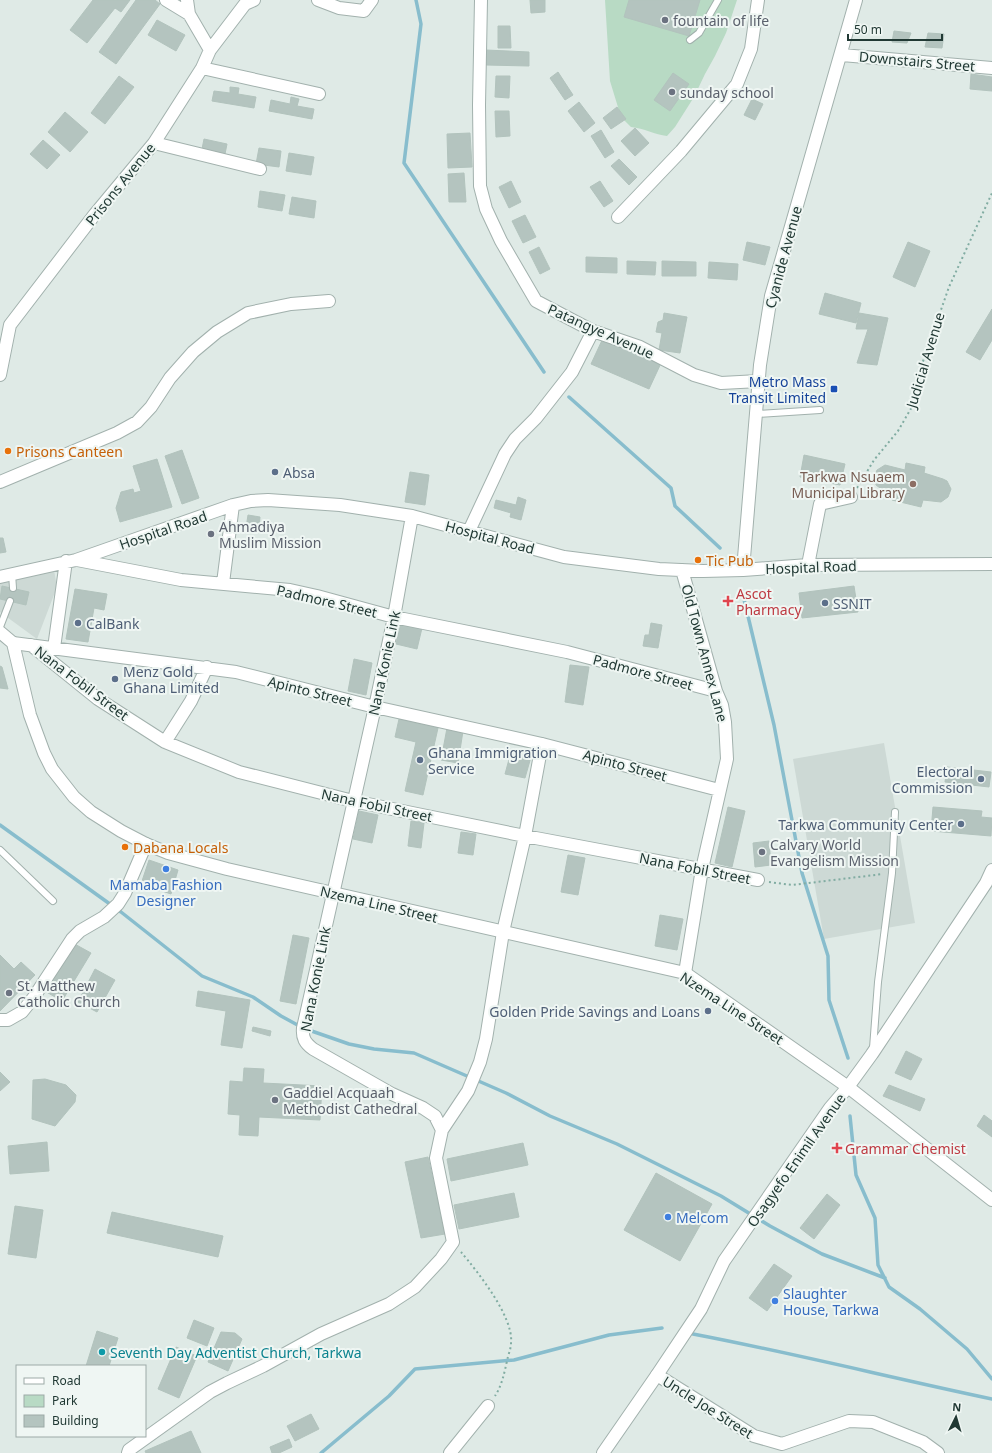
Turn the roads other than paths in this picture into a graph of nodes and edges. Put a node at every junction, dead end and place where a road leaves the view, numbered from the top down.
1 (166, 0) edge
2 (187, 0) edge
3 (254, 0) edge
4 (318, 0) edge
5 (372, 0) edge
6 (482, 0) edge
7 (718, 0) edge
8 (758, 0) edge
9 (856, 0) edge
10 (189, 14) junction
11 (690, 40) dead end
12 (210, 50) junction
13 (842, 54) junction
14 (202, 68) junction
15 (992, 68) edge
16 (318, 94) dead end
17 (154, 143) junction
18 (260, 169) dead end
19 (618, 217) dead end
20 (329, 301) dead end
21 (593, 331) junction
22 (0, 375) edge
23 (759, 381) junction
24 (820, 410) dead end
25 (757, 414) junction
26 (0, 482) edge
27 (851, 498) road end
28 (233, 505) junction
29 (412, 516) junction
30 (469, 531) junction
31 (71, 560) junction
32 (992, 564) edge
33 (808, 565) junction
34 (682, 570) junction
35 (743, 570) junction
36 (6, 575) edge
37 (223, 583) junction
38 (13, 588) dead end
39 (10, 601) dead end
40 (394, 617) junction
41 (0, 627) edge
42 (0, 632) edge
43 (13, 643) junction
44 (31, 645) junction
45 (54, 648) junction
46 (207, 667) junction
47 (716, 691) junction
48 (375, 707) junction
49 (165, 742) junction
50 (542, 744) junction
51 (719, 790) junction
52 (353, 801) junction
53 (895, 812) dead end
54 (525, 836) junction
55 (146, 844) junction
56 (0, 850) edge
57 (702, 869) junction
58 (992, 870) edge
59 (758, 880) road end
60 (333, 892) junction
61 (53, 901) dead end
62 (503, 932) junction
63 (685, 973) junction
64 (0, 1020) edge
65 (872, 1054) junction
66 (848, 1087) junction
67 (442, 1130) junction
68 (992, 1200) edge
69 (657, 1375) junction
70 (488, 1406) road end
71 (128, 1453) edge
72 (450, 1453) edge
73 (603, 1453) edge
74 (938, 1453) edge

1 - 10 street
2 - 10 street
3 - 12 street, Prisons Avenue
4 - 5 street
6 - 21 street, Patangye Avenue
7 - 11 lane
8 - 19 street
9 - 13 street, Cyanide Avenue
10 - 12 street
12 - 14 street, Prisons Avenue
13 - 15 street, Downstairs Street
13 - 23 street, Cyanide Avenue
14 - 16 street
14 - 17 street, Prisons Avenue
17 - 18 street
17 - 22 street, Prisons Avenue
20 - 26 street
21 - 23 street, Patangye Avenue
21 - 30 street
23 - 25 street, Cyanide Avenue
24 - 25 lane
25 - 35 street, Cyanide Avenue
27 - 33 street
28 - 29 street, Hospital Road
28 - 31 street, Hospital Road
28 - 37 street
29 - 30 street, Hospital Road
29 - 40 street, Nana Konie Link
30 - 34 street, Hospital Road
31 - 36 street, Hospital Road
31 - 37 street, Padmore Street
31 - 45 street
32 - 33 street, Hospital Road
33 - 35 street, Hospital Road
34 - 35 street, Hospital Road
34 - 47 street, Old Town Annex Lane
36 - 38 lane
37 - 40 street, Padmore Street
39 - 41 lane
40 - 47 street, Padmore Street
40 - 48 street, Nana Konie Link
42 - 43 street
43 - 44 street, Apinto Street
43 - 55 street, Nzema Line Street
44 - 45 street, Apinto Street
44 - 49 street, Nana Fobil Street
45 - 46 street, Apinto Street
46 - 48 street, Apinto Street
46 - 49 street
47 - 51 street, Old Town Annex Lane
48 - 50 street, Apinto Street
48 - 52 street, Nana Konie Link
49 - 52 street, Nana Fobil Street
50 - 51 street, Apinto Street
50 - 54 street
51 - 57 street, Old Town Annex Lane
52 - 54 street, Nana Fobil Street
52 - 60 street, Nana Konie Link
53 - 65 lane
54 - 57 street, Nana Fobil Street
54 - 62 street
55 - 60 street, Nzema Line Street
55 - 64 street
56 - 61 lane
57 - 59 street, Nana Fobil Street
57 - 63 street, Old Town Annex Lane
58 - 65 street, Osagyefo Enimil Avenue
60 - 62 street, Nzema Line Street
60 - 67 street, Nana Konie Link
62 - 63 street, Nzema Line Street
62 - 67 street
63 - 66 street, Nzema Line Street
65 - 66 street, Osagyefo Enimil Avenue
66 - 68 street, Nzema Line Street
66 - 69 street, Osagyefo Enimil Avenue
67 - 71 street
69 - 73 street, Osagyefo Enimil Avenue
69 - 74 street, Uncle Joe Street
70 - 72 street

